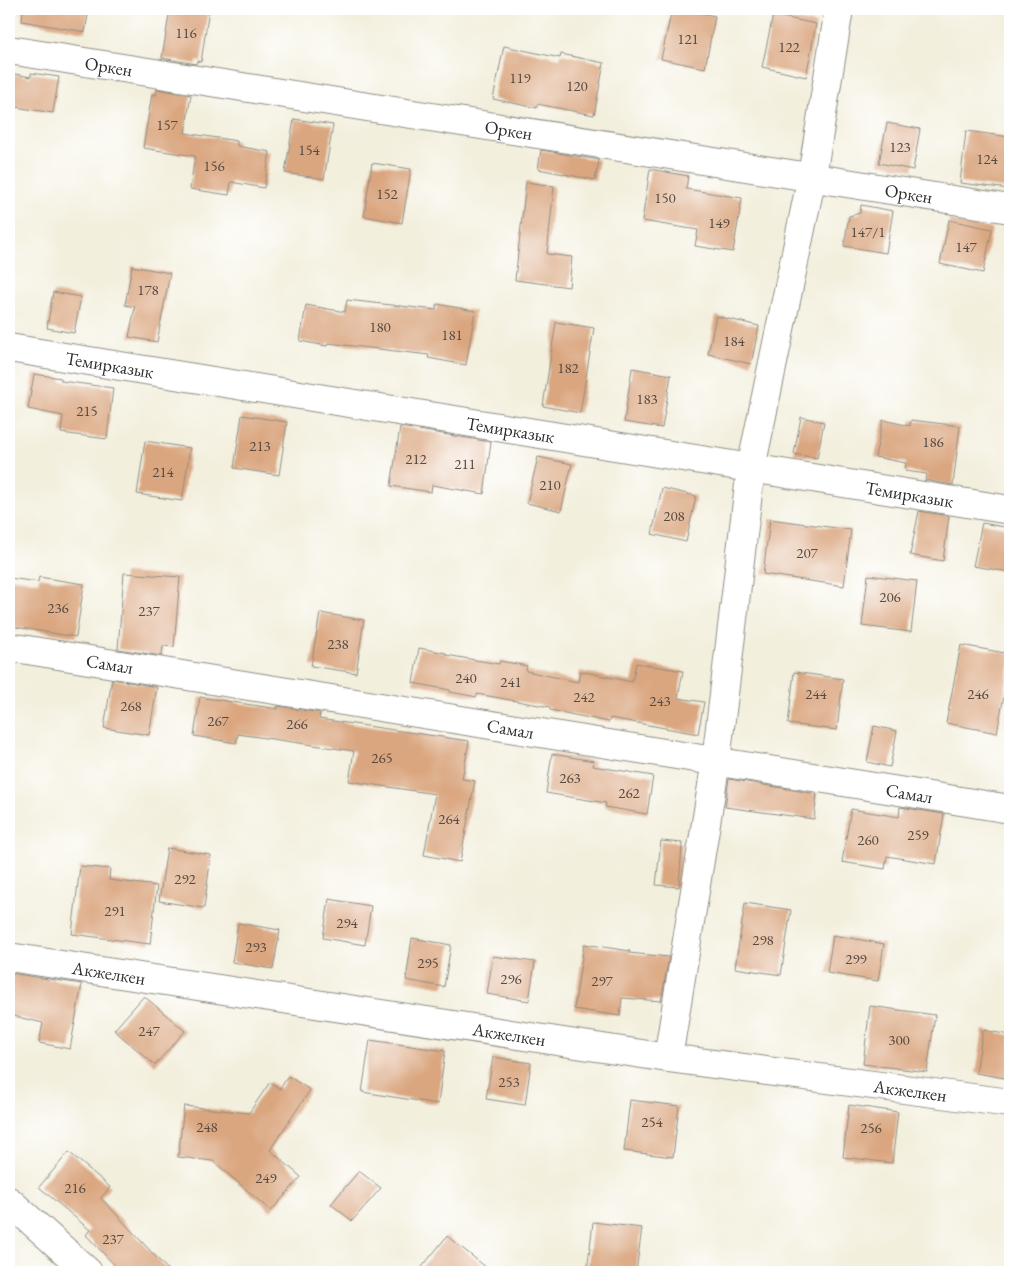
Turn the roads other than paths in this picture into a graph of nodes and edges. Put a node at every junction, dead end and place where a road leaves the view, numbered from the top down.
1 (839, 9) edge
2 (9, 50) edge
3 (812, 176) junction
4 (1010, 209) edge
5 (9, 348) edge
6 (751, 468) junction
7 (1010, 510) edge
8 (9, 647) edge
9 (716, 761) junction
10 (1010, 809) edge
11 (9, 957) edge
12 (668, 1058) junction
13 (1010, 1103) edge
14 (9, 1201) edge
15 (88, 1272) edge

1 - 3 street
2 - 3 street, Оркен
3 - 4 street, Оркен
3 - 6 street
5 - 6 street, Темирказык
6 - 7 street, Темирказык
6 - 9 street
8 - 9 street, Самал
9 - 10 street, Самал
9 - 12 street
11 - 12 street, Акжелкен
12 - 13 street, Акжелкен
14 - 15 street

